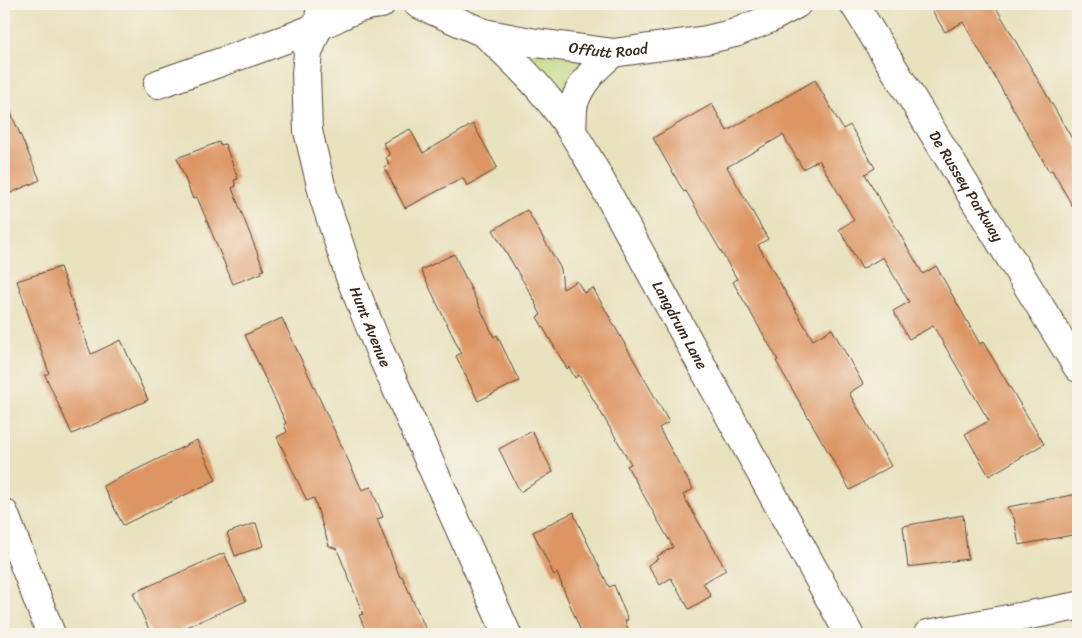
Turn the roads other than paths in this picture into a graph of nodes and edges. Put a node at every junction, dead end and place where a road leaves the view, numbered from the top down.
1 (381, 4) edge
2 (418, 4) edge
3 (797, 4) edge
4 (854, 4) edge
5 (319, 15) edge
6 (484, 33) junction
7 (613, 54) junction
8 (158, 84) dead end
9 (572, 131) junction
10 (1078, 368) edge
11 (4, 513) edge
12 (1078, 606) edge
13 (51, 634) edge
14 (507, 634) edge
15 (849, 634) edge
16 (928, 634) edge

1 - 5 street
2 - 6 street, Offutt Road
3 - 7 street, Offutt Road
4 - 10 street, De Russey Parkway
5 - 8 street
5 - 14 street, Hunt Avenue
6 - 7 street, Offutt Road
6 - 9 street, Langdrum Lane
7 - 9 street
9 - 15 street, Langdrum Lane
11 - 13 street
12 - 16 street

